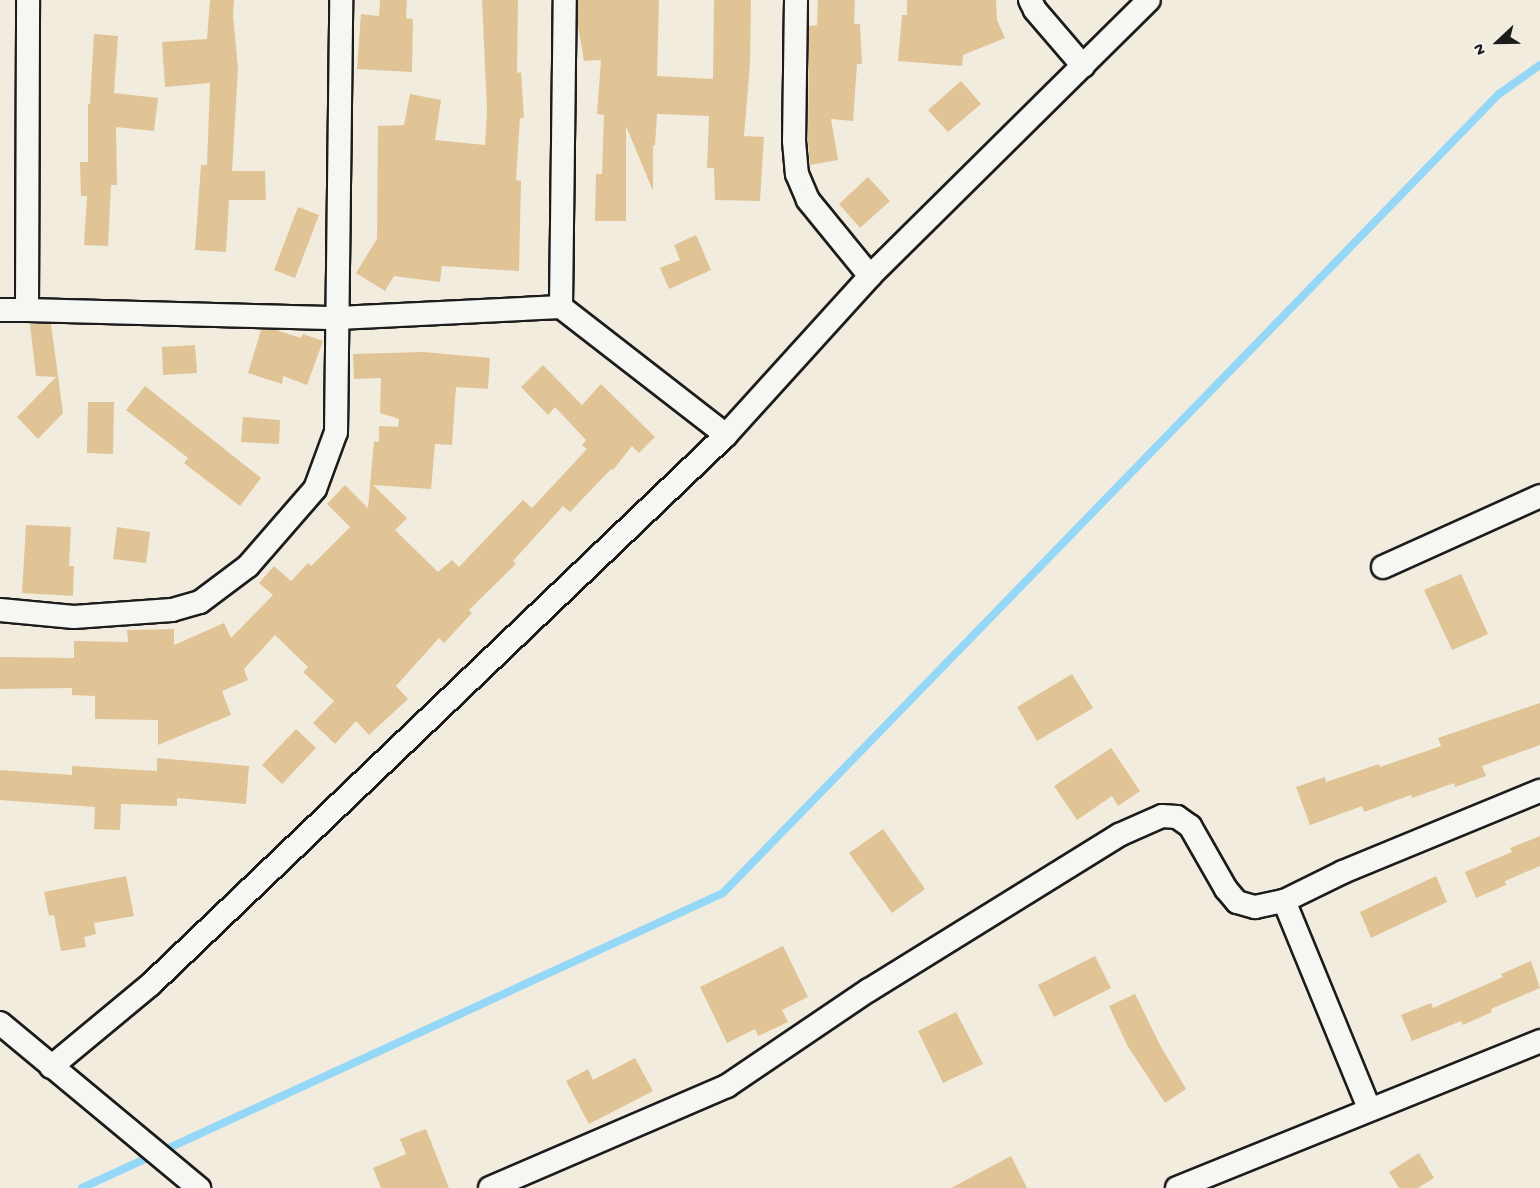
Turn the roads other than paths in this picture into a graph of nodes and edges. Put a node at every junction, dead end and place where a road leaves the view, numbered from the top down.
1 (28, 0) edge
2 (341, 0) edge
3 (565, 0) edge
4 (796, 0) edge
5 (1030, 0) edge
6 (1149, 0) edge
7 (1083, 66) junction
8 (870, 276) junction
9 (561, 307) junction
10 (0, 309) edge
11 (27, 310) junction
12 (338, 318) junction
13 (726, 435) junction
14 (1540, 496) edge
15 (1383, 567) dead end
16 (0, 610) edge
17 (1540, 791) edge
18 (1284, 901) junction
19 (0, 1023) edge
20 (1540, 1041) edge
21 (51, 1067) junction
22 (1370, 1108) junction
23 (199, 1188) edge
24 (490, 1188) edge
25 (1177, 1188) edge

1 - 11 street
2 - 12 street
3 - 9 street
4 - 8 street
5 - 7 street
6 - 7 street
7 - 8 street
8 - 13 street
9 - 12 street
9 - 13 street
10 - 11 street
11 - 12 street
12 - 16 street
13 - 21 street
14 - 15 street
17 - 18 street
18 - 22 street
18 - 24 street
19 - 21 street
20 - 22 street
21 - 23 street
22 - 25 street

